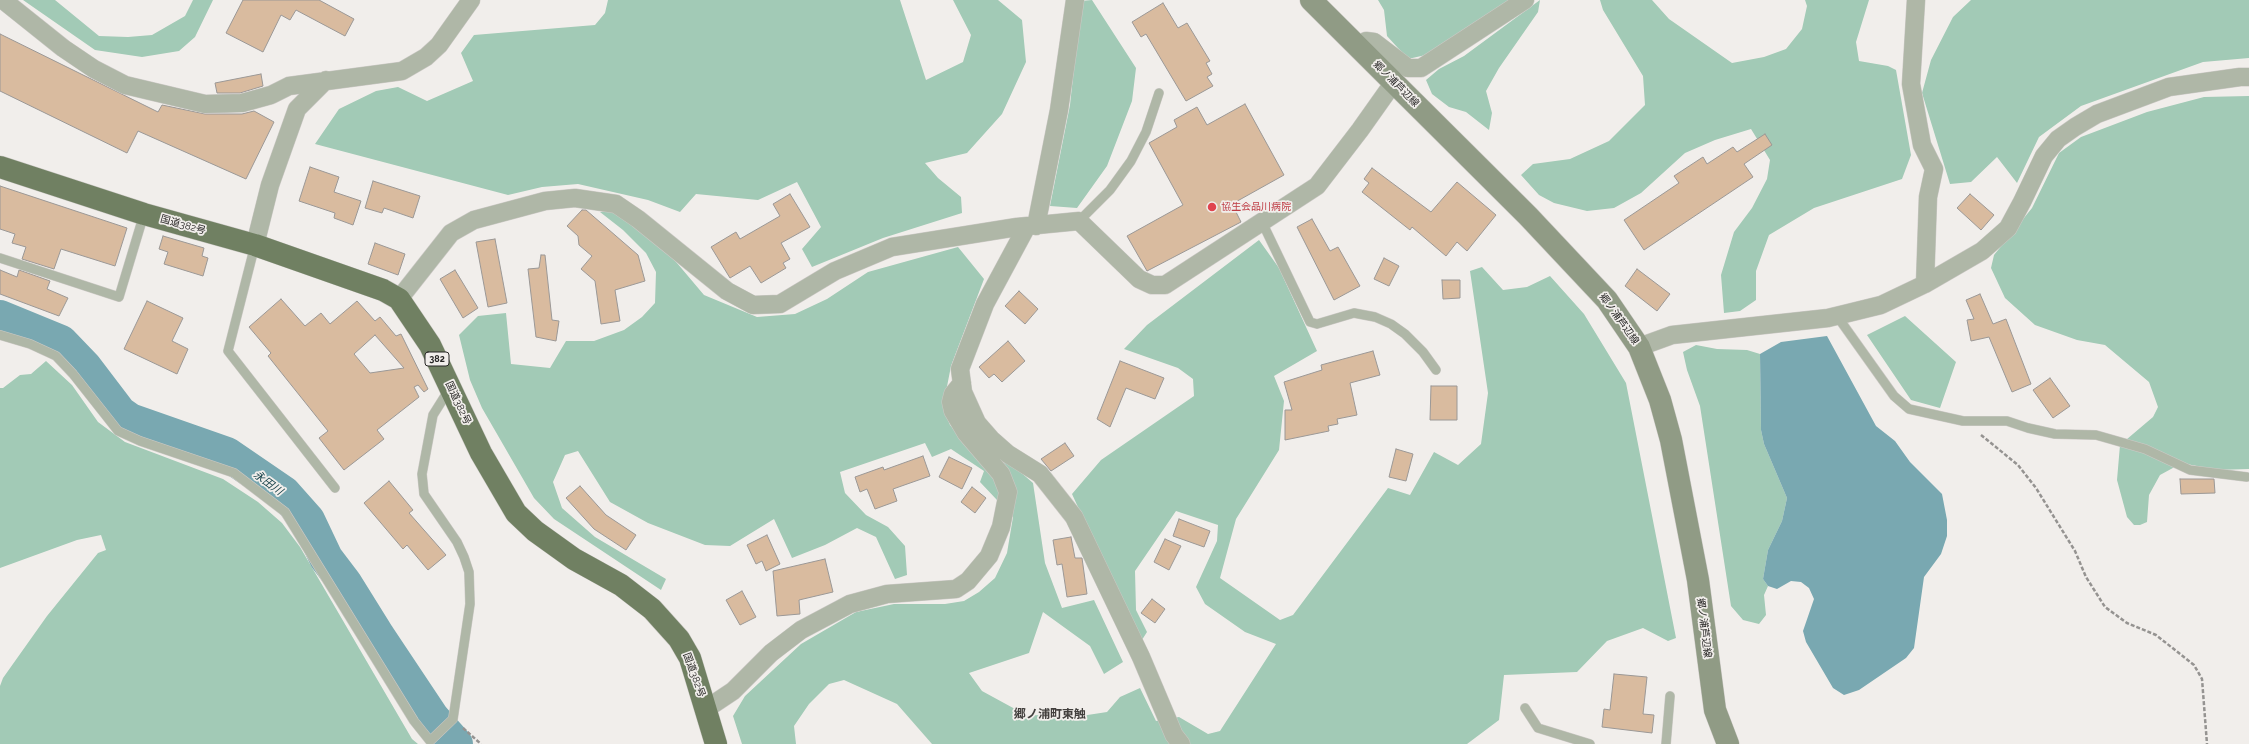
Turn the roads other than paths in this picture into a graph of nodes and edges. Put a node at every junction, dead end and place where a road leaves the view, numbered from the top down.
1 (3, 0) edge
2 (471, 0) edge
3 (1075, 0) edge
4 (1311, 0) edge
5 (1525, 0) edge
6 (1916, 0) edge
7 (1358, 45) junction
8 (2249, 77) edge
9 (326, 80) junction
10 (1394, 82) junction
11 (1159, 94) dead end
12 (0, 167) edge
13 (144, 214) junction
14 (1079, 221) junction
15 (1262, 222) junction
16 (1031, 226) junction
17 (255, 246) junction
18 (0, 258) edge
19 (1925, 284) junction
20 (399, 299) junction
21 (1837, 316) junction
22 (0, 335) edge
23 (1639, 347) junction
24 (1436, 370) dead end
25 (962, 383) junction
26 (451, 387) junction
27 (2246, 476) dead end
28 (335, 488) dead end
29 (1670, 696) dead end
30 (1525, 708) dead end
31 (706, 709) junction
32 (716, 744) edge
33 (1181, 744) edge
34 (1590, 744) edge
35 (1666, 744) edge
36 (1728, 744) edge

1 - 9 street
2 - 9 street
3 - 16 street
4 - 7 main road, 郷ノ浦芦辺線
5 - 7 street
6 - 19 street
7 - 10 main road, 郷ノ浦芦辺線
8 - 19 street
9 - 17 street
10 - 15 street
10 - 23 main road, 郷ノ浦芦辺線
11 - 14 lane
12 - 13 highway, 国道382号 / 382
13 - 17 highway, 国道382号 / 382
13 - 18 lane
14 - 15 street
14 - 16 street
15 - 24 lane
16 - 20 street
16 - 25 street
17 - 20 highway, 国道382号 / 382
17 - 28 lane
19 - 21 street
20 - 26 highway, 国道382号 / 382
21 - 23 street
21 - 27 lane
22 - 26 lane
23 - 36 main road, 郷ノ浦芦辺線
25 - 31 street
25 - 33 street
26 - 31 highway, 国道382号 / 382
29 - 35 lane
30 - 34 lane
31 - 32 highway, 国道382号 / 382

